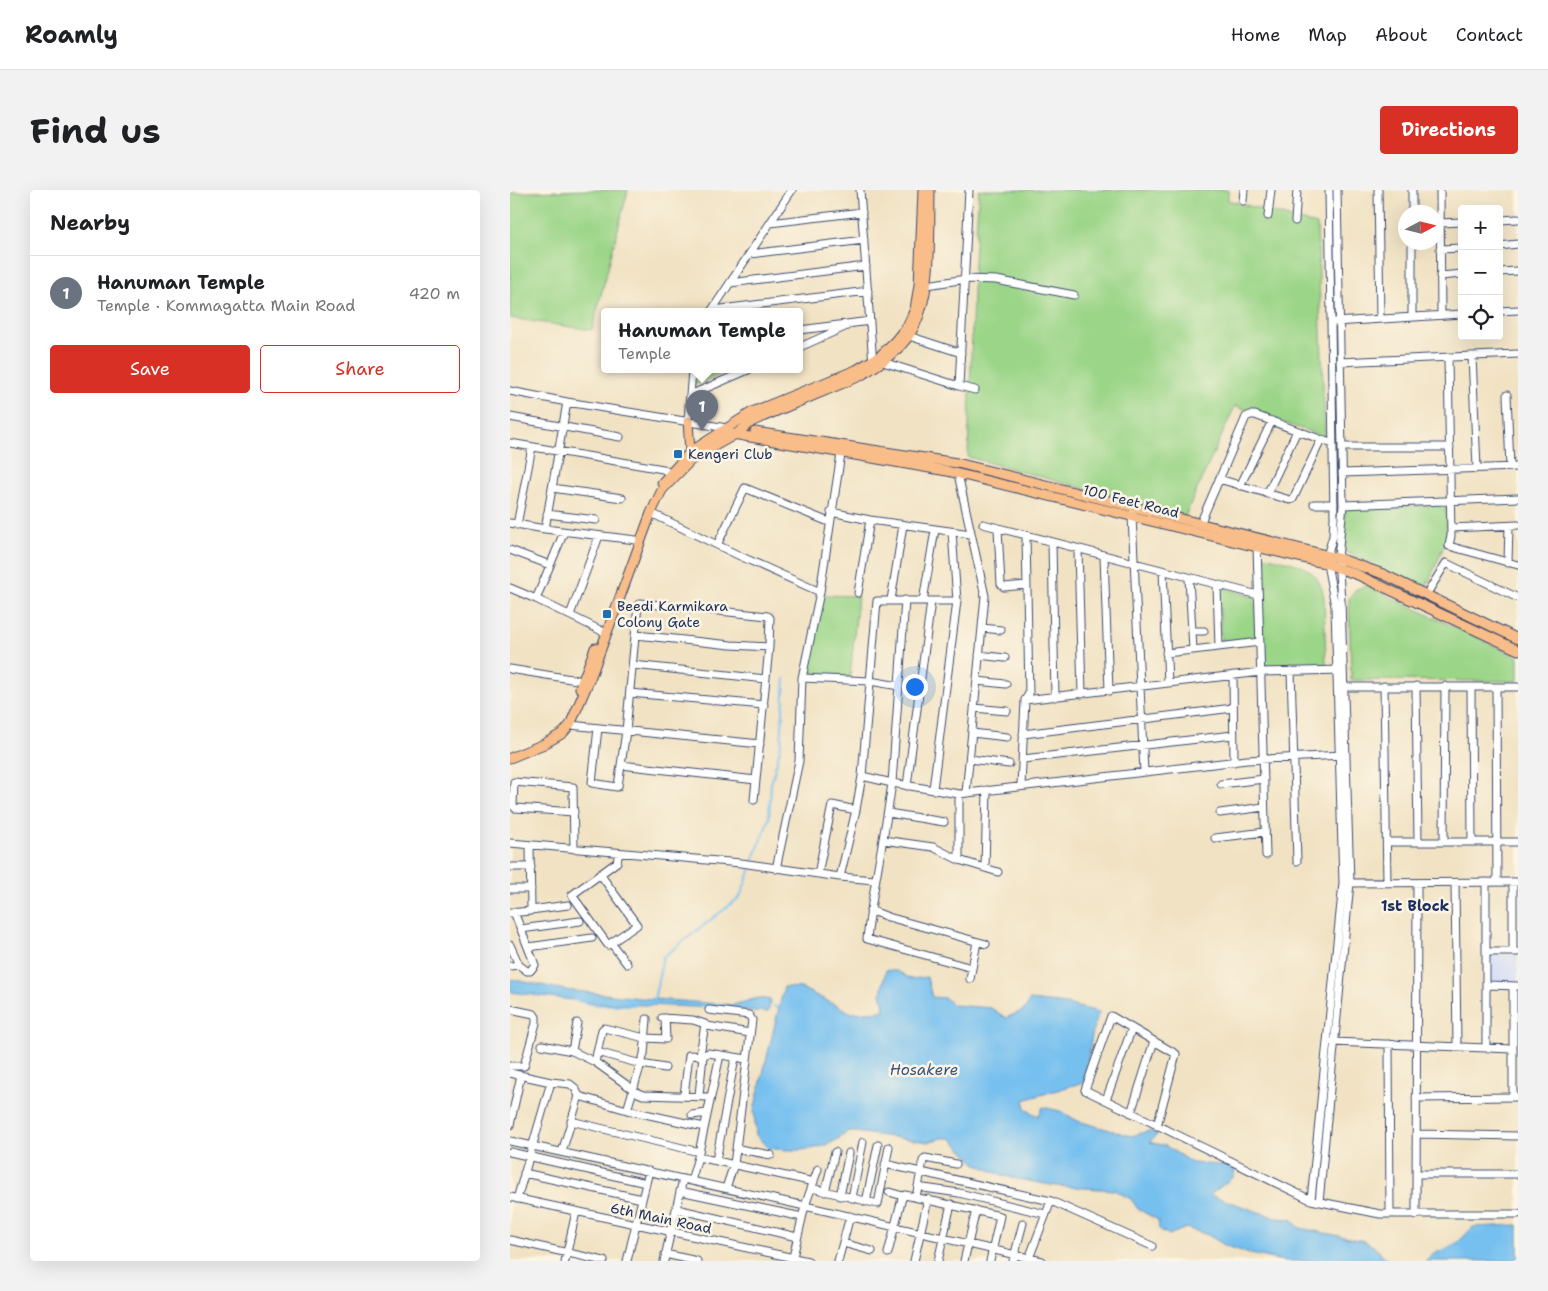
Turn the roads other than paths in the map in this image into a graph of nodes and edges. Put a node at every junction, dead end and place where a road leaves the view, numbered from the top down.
1 (792, 190) edge
2 (860, 190) edge
3 (923, 190) edge
4 (930, 190) edge
5 (969, 190) edge
6 (1244, 190) edge
7 (1270, 190) edge
8 (1297, 190) edge
9 (1330, 190) edge
10 (1337, 190) edge
11 (1378, 190) edge
12 (1412, 190) edge
13 (1440, 190) edge
14 (1243, 201) dead end
15 (1412, 205) edge
16 (1440, 205) edge
17 (862, 212) junction
18 (1268, 216) dead end
19 (1518, 219) edge
20 (1503, 220) edge
21 (1295, 221) dead end
22 (1458, 222) edge
23 (770, 223) junction
24 (1443, 223) edge
25 (864, 240) junction
26 (1518, 244) edge
27 (1503, 246) edge
28 (1458, 248) edge
29 (1443, 249) edge
30 (1412, 250) edge
31 (1440, 250) edge
32 (750, 254) junction
33 (866, 266) junction
34 (1518, 271) edge
35 (1503, 272) edge
36 (1458, 274) edge
37 (1440, 276) junction
38 (966, 279) junction
39 (730, 284) junction
40 (927, 285) junction
41 (868, 291) junction
42 (1074, 295) dead end
43 (714, 308) edge
44 (735, 308) edge
45 (1518, 310) edge
46 (1503, 311) edge
47 (1458, 314) edge
48 (1441, 315) junction
49 (1412, 317) junction
50 (1380, 319) junction
51 (870, 321) junction
52 (1331, 322) junction
53 (1339, 322) junction
54 (855, 323) junction
55 (803, 330) edge
56 (909, 336) junction
57 (803, 346) edge
58 (961, 353) junction
59 (1518, 354) edge
60 (1472, 356) junction
61 (1448, 358) junction
62 (877, 362) junction
63 (1340, 362) junction
64 (692, 373) edge
65 (741, 373) edge
66 (960, 386) junction
67 (975, 390) dead end
68 (510, 391) edge
69 (690, 395) junction
70 (1507, 395) dead end
71 (567, 402) junction
72 (510, 417) edge
73 (688, 421) junction
74 (1272, 421) junction
75 (562, 426) junction
76 (724, 430) junction
77 (1297, 431) junction
78 (739, 432) junction
79 (620, 437) dead end
80 (1321, 440) junction
81 (510, 443) edge
82 (1333, 444) junction
83 (532, 447) junction
84 (1342, 447) junction
85 (1450, 447) junction
86 (841, 448) junction
87 (558, 452) junction
88 (691, 455) junction
89 (1510, 467) junction
90 (1518, 467) edge
91 (1477, 468) junction
92 (1450, 469) junction
93 (669, 473) junction
94 (958, 474) junction
95 (1342, 474) junction
96 (1220, 479) junction
97 (1240, 486) junction
98 (552, 488) junction
99 (1266, 494) junction
100 (622, 498) dead end
101 (1518, 498) edge
102 (1451, 501) junction
103 (1314, 504) dead end
104 (1334, 504) junction
105 (1343, 506) junction
106 (832, 512) junction
107 (1134, 512) junction
108 (651, 513) junction
109 (548, 514) junction
110 (596, 520) dead end
111 (870, 520) junction
112 (829, 522) junction
113 (514, 524) edge
114 (983, 524) dead end
115 (1200, 524) junction
116 (903, 525) junction
117 (1518, 525) edge
118 (1509, 526) junction
119 (1451, 528) junction
120 (545, 529) junction
121 (998, 529) junction
122 (935, 530) junction
123 (564, 532) junction
124 (952, 532) junction
125 (972, 534) junction
126 (599, 536) junction
127 (1026, 536) junction
128 (636, 540) junction
129 (1052, 543) junction
130 (717, 545) junction
131 (1257, 546) junction
132 (510, 550) edge
133 (1078, 550) junction
134 (1104, 556) junction
135 (1338, 558) junction
136 (1327, 560) junction
137 (1508, 563) junction
138 (1134, 564) junction
139 (550, 565) junction
140 (1518, 565) edge
141 (1339, 569) junction
142 (1163, 571) junction
143 (1189, 578) junction
144 (1217, 584) junction
145 (1027, 585) junction
146 (510, 588) edge
147 (820, 592) junction
148 (858, 593) dead end
149 (1258, 595) junction
150 (1426, 595) junction
151 (1518, 598) edge
152 (536, 599) junction
153 (891, 600) junction
154 (905, 600) junction
155 (927, 601) junction
156 (957, 601) junction
157 (570, 615) junction
158 (982, 628) junction
159 (1001, 630) dead end
160 (1204, 630) dead end
161 (1192, 631) junction
162 (604, 632) junction
163 (636, 635) junction
164 (1518, 639) edge
165 (1260, 642) junction
166 (769, 647) junction
167 (1219, 647) junction
168 (1192, 650) junction
169 (1518, 650) edge
170 (1166, 653) junction
171 (980, 656) junction
172 (1005, 658) dead end
173 (633, 666) junction
174 (510, 669) edge
175 (1340, 670) junction
176 (1291, 671) junction
177 (1260, 672) junction
178 (1233, 675) junction
179 (802, 678) junction
180 (766, 679) junction
181 (583, 681) junction
182 (870, 681) junction
183 (977, 681) junction
184 (1168, 683) junction
185 (1006, 684) dead end
186 (899, 686) junction
187 (1384, 686) junction
188 (1416, 686) junction
189 (1445, 686) junction
190 (1140, 687) junction
191 (1344, 687) junction
192 (1470, 687) junction
193 (1496, 687) junction
194 (1518, 687) edge
195 (1109, 691) junction
196 (630, 693) junction
197 (1082, 694) junction
198 (1055, 697) junction
199 (1025, 700) junction
200 (764, 705) junction
201 (974, 708) junction
202 (1233, 708) junction
203 (1008, 711) dead end
204 (1141, 719) junction
205 (570, 724) junction
206 (598, 728) junction
207 (626, 731) junction
208 (972, 733) junction
209 (1023, 734) junction
210 (1234, 735) junction
211 (1007, 737) dead end
212 (760, 744) junction
213 (1143, 745) junction
214 (510, 753) edge
215 (1343, 755) junction
216 (510, 758) edge
217 (1293, 758) junction
218 (970, 759) junction
219 (1023, 759) junction
220 (1263, 759) junction
221 (1234, 762) junction
222 (1009, 764) dead end
223 (620, 765) junction
224 (1144, 772) junction
225 (862, 776) junction
226 (756, 780) junction
227 (1264, 780) junction
228 (892, 783) junction
229 (1221, 784) dead end
230 (908, 786) junction
231 (1022, 786) junction
232 (933, 790) junction
233 (987, 790) junction
234 (962, 793) junction
235 (512, 800) edge
236 (754, 800) dead end
237 (1264, 807) junction
238 (856, 810) junction
239 (574, 812) junction
240 (888, 813) junction
241 (1220, 813) dead end
242 (944, 822) dead end
243 (1265, 832) junction
244 (1215, 838) dead end
245 (883, 840) junction
246 (1387, 842) junction
247 (1418, 842) junction
248 (1444, 842) junction
249 (1472, 842) junction
250 (1497, 842) junction
251 (1518, 842) edge
252 (510, 843) edge
253 (530, 845) junction
254 (574, 848) junction
255 (619, 852) junction
256 (1266, 855) dead end
257 (959, 860) junction
258 (1297, 861) dead end
259 (512, 866) dead end
260 (530, 867) junction
261 (985, 868) junction
262 (776, 869) junction
263 (998, 872) dead end
264 (600, 874) junction
265 (818, 874) junction
266 (840, 877) junction
267 (875, 880) junction
268 (1486, 882) junction
269 (1497, 882) junction
270 (1516, 882) edge
271 (1346, 883) junction
272 (1387, 883) junction
273 (1417, 883) junction
274 (1455, 883) junction
275 (510, 889) edge
276 (531, 889) junction
277 (568, 905) dead end
278 (531, 910) junction
279 (870, 910) junction
280 (512, 913) edge
281 (580, 921) dead end
282 (521, 929) junction
283 (592, 938) dead end
284 (977, 942) junction
285 (612, 943) junction
286 (986, 944) dead end
287 (510, 945) edge
288 (529, 947) junction
289 (1486, 952) junction
290 (1516, 952) edge
291 (627, 964) dead end
292 (510, 966) edge
293 (519, 966) junction
294 (972, 968) junction
295 (970, 979) dead end
296 (1486, 985) junction
297 (1516, 986) edge
298 (510, 1009) edge
299 (709, 1010) dead end
300 (647, 1019) dead end
301 (577, 1023) dead end
302 (707, 1026) dead end
303 (1132, 1028) junction
304 (750, 1033) junction
305 (645, 1038) junction
306 (1154, 1041) junction
307 (1331, 1042) junction
308 (1388, 1044) junction
309 (542, 1045) dead end
310 (1416, 1045) junction
311 (1456, 1047) junction
312 (1486, 1048) junction
313 (1513, 1049) junction
314 (572, 1051) junction
315 (597, 1052) junction
316 (720, 1055) junction
317 (702, 1056) junction
318 (735, 1058) junction
319 (746, 1059) junction
320 (595, 1062) junction
321 (641, 1064) junction
322 (510, 1066) edge
323 (665, 1068) dead end
324 (510, 1073) edge
325 (521, 1075) junction
326 (550, 1082) junction
327 (633, 1088) junction
328 (684, 1095) junction
329 (699, 1095) junction
330 (579, 1096) junction
331 (710, 1096) junction
332 (1516, 1097) edge
333 (1416, 1098) junction
334 (1106, 1100) junction
335 (627, 1110) junction
336 (707, 1113) junction
337 (1131, 1113) junction
338 (692, 1115) dead end
339 (571, 1121) junction
340 (510, 1125) edge
341 (1157, 1126) junction
342 (704, 1127) junction
343 (1416, 1134) junction
344 (1518, 1136) edge
345 (510, 1141) edge
346 (863, 1142) dead end
347 (878, 1145) dead end
348 (532, 1146) junction
349 (889, 1147) dead end
350 (510, 1152) edge
351 (562, 1152) junction
352 (736, 1152) junction
353 (835, 1152) dead end
354 (849, 1153) dead end
355 (699, 1155) junction
356 (771, 1155) dead end
357 (529, 1156) junction
358 (716, 1161) junction
359 (734, 1164) junction
360 (885, 1164) junction
361 (956, 1164) dead end
362 (818, 1169) dead end
363 (649, 1171) junction
364 (922, 1172) junction
365 (524, 1173) junction
366 (1416, 1174) junction
367 (1518, 1174) edge
368 (683, 1179) junction
369 (691, 1181) junction
370 (646, 1183) junction
371 (813, 1185) junction
372 (726, 1188) junction
373 (924, 1188) dead end
374 (680, 1191) junction
375 (825, 1192) junction
376 (889, 1192) dead end
377 (840, 1196) junction
378 (903, 1196) junction
379 (916, 1197) junction
380 (514, 1198) edge
381 (852, 1198) junction
382 (642, 1199) junction
383 (928, 1199) junction
384 (1051, 1201) junction
385 (1315, 1201) junction
386 (866, 1202) junction
387 (951, 1204) junction
388 (804, 1206) junction
389 (677, 1209) junction
390 (976, 1210) junction
391 (576, 1212) junction
392 (1045, 1214) junction
393 (1390, 1214) junction
394 (1518, 1214) edge
395 (1416, 1215) junction
396 (850, 1216) junction
397 (802, 1217) junction
398 (1023, 1223) dead end
399 (636, 1225) junction
400 (895, 1227) junction
401 (671, 1233) junction
402 (921, 1233) junction
403 (797, 1237) junction
404 (943, 1238) junction
405 (510, 1240) edge
406 (843, 1243) junction
407 (968, 1244) junction
408 (1152, 1246) dead end
409 (992, 1249) junction
410 (872, 1250) dead end
411 (566, 1253) junction
412 (888, 1253) dead end
413 (664, 1257) edge
414 (1014, 1258) edge
415 (792, 1259) edge
416 (1028, 1260) edge
417 (564, 1261) edge
418 (604, 1261) edge
419 (627, 1261) edge
420 (697, 1261) edge
421 (808, 1261) edge
422 (838, 1261) edge
423 (914, 1261) edge
424 (938, 1261) edge
425 (964, 1261) edge
426 (990, 1261) edge
427 (1042, 1261) edge

1 - 23 street
2 - 17 street
3 - 62 main road
4 - 40 main road
5 - 38 street
6 - 14 street
7 - 18 street
8 - 21 street
9 - 52 street
10 - 53 street
11 - 50 street
12 - 15 street
13 - 16 street
17 - 23 street
17 - 25 street
19 - 20 street
22 - 24 street
23 - 32 street
25 - 32 street
25 - 33 street
26 - 27 street
28 - 29 street
30 - 49 street
31 - 37 street
32 - 39 street
33 - 39 street
33 - 41 street
34 - 35 street
36 - 37 street
37 - 48 street
38 - 40 street
38 - 42 street
38 - 58 street
39 - 43 street
40 - 56 main road
41 - 44 street
41 - 51 street
45 - 46 street
47 - 48 street
48 - 49 street
49 - 50 street
50 - 53 street
51 - 54 street
51 - 62 street
52 - 53 street
52 - 82 street
53 - 63 street
54 - 55 street
54 - 57 street
56 - 58 street
56 - 62 main road
58 - 66 street
59 - 60 street
60 - 61 street
60 - 91 street
61 - 63 street
61 - 85 street
62 - 66 street
62 - 76 main road
62 - 78 main road
63 - 84 street
64 - 69 street
65 - 69 street
66 - 67 street
68 - 71 street
69 - 73 street
70 - 89 street
71 - 73 street
71 - 75 street
72 - 75 street
73 - 76 street
73 - 88 main road
74 - 77 street
74 - 96 street
74 - 97 street
75 - 79 street
75 - 87 street
76 - 78 main road, 100 Feet Road
76 - 88 main road
77 - 80 street
77 - 99 street
78 - 86 main road, 100 Feet Road
78 - 88 main road
80 - 82 street
80 - 99 street
81 - 83 street
82 - 104 street
83 - 87 street
83 - 113 street
84 - 85 street
84 - 95 street
85 - 92 street
86 - 94 main road, 100 Feet Road
86 - 106 street
86 - 107 main road, 100 Feet Road
87 - 93 street
87 - 98 street
88 - 93 main road
88 - 108 main road
89 - 90 street
89 - 91 street
91 - 92 street
92 - 95 street
92 - 102 street
93 - 128 main road
94 - 107 main road, 100 Feet Road
94 - 125 street
95 - 105 street
96 - 97 street
96 - 115 street
97 - 99 street
98 - 100 street
98 - 109 street
101 - 102 street
102 - 105 street
102 - 119 street
103 - 104 street
104 - 136 street
105 - 135 street
106 - 111 street
106 - 112 street
107 - 115 main road, 100 Feet Road
107 - 131 main road, 100 Feet Road
107 - 138 street
108 - 130 street
108 - 162 main road
109 - 110 street
109 - 120 street
111 - 116 street
111 - 148 street
112 - 130 street
112 - 147 street
113 - 120 street
114 - 121 street
115 - 136 main road, 100 Feet Road
116 - 122 street
116 - 153 street
117 - 118 street
118 - 119 street
118 - 137 street
119 - 137 street
120 - 123 street
121 - 127 street
121 - 145 street
122 - 124 street
122 - 155 street
123 - 126 street
123 - 139 street
124 - 125 street
124 - 156 street
125 - 158 street
126 - 128 street
126 - 157 street
127 - 129 street
127 - 145 street
128 - 162 main road
129 - 133 street
129 - 198 street
130 - 147 street
131 - 136 main road, 100 Feet Road
131 - 149 street
132 - 139 street
133 - 134 street
133 - 197 street
134 - 138 street
134 - 195 street
135 - 136 main road, 100 Feet Road
135 - 141 street
135 - 150 main road, 100 Feet Road
136 - 141 main road, 100 Feet Road
136 - 175 street
137 - 140 street
138 - 142 street
138 - 190 street
139 - 152 street
141 - 169 main road, 100 Feet Road
141 - 175 street
142 - 143 street
142 - 170 street
143 - 144 street
143 - 161 street
144 - 149 street
144 - 167 street
145 - 199 street
146 - 152 street
147 - 179 street
149 - 165 street
150 - 151 street
150 - 164 main road, 100 Feet Road
152 - 157 street
153 - 154 street
153 - 182 street
154 - 155 street
154 - 186 street
155 - 156 street
155 - 230 street
156 - 232 street
157 - 162 street
158 - 159 street
158 - 171 street
160 - 161 street
161 - 168 street
162 - 181 main road
162 - 205 main road
163 - 166 street
163 - 166 street
163 - 173 street
165 - 167 street
165 - 177 street
166 - 180 street
167 - 168 street
168 - 170 street
170 - 184 street
171 - 172 street
171 - 183 street
173 - 180 street
173 - 196 street
174 - 181 street
175 - 176 street
175 - 191 street
175 - 215 street
176 - 177 street
176 - 217 street
177 - 178 street
177 - 220 street
178 - 184 street
178 - 202 street
179 - 182 street
179 - 262 street
180 - 200 street
181 - 214 main road
182 - 186 street
182 - 225 street
183 - 185 street
183 - 201 street
184 - 190 street
186 - 228 street
187 - 188 street
187 - 191 street
187 - 246 street
188 - 189 street
188 - 247 street
189 - 192 street
189 - 248 street
190 - 195 street
190 - 204 street
191 - 215 street
192 - 193 street
192 - 249 street
193 - 194 street
193 - 250 street
195 - 197 street
196 - 200 street
196 - 207 street
197 - 198 street
198 - 199 street
199 - 209 street
200 - 212 street
201 - 203 street
201 - 208 street
202 - 204 street
202 - 210 street
204 - 209 street
204 - 213 street
205 - 206 street
205 - 216 main road
206 - 207 street
206 - 223 street
207 - 212 street
207 - 223 street
208 - 211 street
208 - 218 street
209 - 219 street
210 - 213 street
210 - 221 street
212 - 226 street
213 - 219 street
213 - 224 street
215 - 217 street
215 - 271 street
217 - 220 street
217 - 258 street
218 - 222 street
218 - 234 street
219 - 231 street
220 - 221 street
220 - 227 street
221 - 224 street
223 - 226 street
224 - 231 street
225 - 228 street
225 - 238 street
226 - 236 street
227 - 229 street
227 - 237 street
228 - 230 street
228 - 240 street
230 - 232 street
231 - 233 street
232 - 234 street
233 - 234 street
233 - 261 street
234 - 257 street
235 - 239 street
235 - 239 street
237 - 241 street
237 - 243 street
238 - 265 street
238 - 266 street
239 - 254 street
240 - 242 street
240 - 245 street
243 - 244 street
243 - 256 street
245 - 257 street
245 - 267 street
246 - 247 street
246 - 272 street
247 - 248 street
248 - 249 street
249 - 250 street
250 - 251 street
250 - 269 street
252 - 253 street
253 - 254 street
253 - 260 street
254 - 255 street
255 - 262 street
255 - 264 street
257 - 261 street
259 - 260 street
260 - 276 street
261 - 263 street
262 - 265 street
264 - 285 street
264 - 285 street
265 - 266 street
266 - 267 street
267 - 279 street
268 - 269 street
268 - 274 street
268 - 289 street
269 - 270 street
270 - 290 street
271 - 272 street
271 - 307 street
272 - 273 street
273 - 274 street
273 - 310 street
274 - 311 street
275 - 276 street
276 - 278 street
277 - 278 street
278 - 280 street
279 - 284 street
279 - 294 street
280 - 282 street
281 - 282 street
282 - 288 street
283 - 288 street
284 - 286 street
284 - 294 street
285 - 291 street
287 - 293 street
288 - 293 street
289 - 290 street
289 - 296 street
292 - 293 street
294 - 295 street
296 - 297 street
296 - 312 street
297 - 313 street
298 - 322 street
299 - 304 street
300 - 305 street
301 - 314 street
302 - 304 street
303 - 306 street
303 - 334 street
303 - 334 street
304 - 319 street
305 - 315 street
305 - 317 street
305 - 321 street
306 - 337 street
306 - 341 street
307 - 308 street
307 - 385 street
308 - 310 street
308 - 393 street
309 - 314 street
310 - 311 street
310 - 333 street
311 - 312 street
312 - 313 street
313 - 332 street
314 - 320 street
315 - 320 street
315 - 321 street
316 - 317 street
316 - 318 street
316 - 331 street
317 - 328 street
317 - 329 street
318 - 319 street
318 - 358 street
319 - 352 street
320 - 327 street
321 - 323 street
321 - 327 street
324 - 325 street
325 - 326 street
325 - 340 street
326 - 330 street
326 - 348 street
327 - 328 street
327 - 335 street
328 - 329 street
329 - 331 street
330 - 335 street
330 - 339 street
331 - 336 street
332 - 333 street
333 - 343 street
334 - 337 street
335 - 342 street
336 - 338 street
336 - 342 street
337 - 341 street
339 - 351 street
339 - 355 street
341 - 385 street
342 - 355 street
343 - 344 street
343 - 366 street
345 - 348 street
346 - 381 street
347 - 386 street
348 - 351 street
348 - 357 street
349 - 360 street
350 - 357 street
351 - 363 street
352 - 356 street
352 - 359 street
353 - 375 street
354 - 377 street
355 - 358 street
355 - 369 street
357 - 365 street
357 - 370 street
358 - 359 street
359 - 371 street
359 - 372 street
360 - 364 street
360 - 386 street
361 - 364 street
362 - 371 street
363 - 368 street
363 - 370 street
364 - 379 street
364 - 384 street
365 - 380 street
365 - 382 street
366 - 367 street
366 - 395 street
368 - 369 street
368 - 374 street
369 - 372 street
370 - 382 street
371 - 375 street
371 - 388 street
372 - 388 street
373 - 392 street
374 - 389 street
374 - 397 street
375 - 377 street
376 - 378 street
377 - 381 street
378 - 379 street
378 - 400 street
379 - 383 street
380 - 391 street, 6th Main Road
381 - 386 street
382 - 399 street
383 - 387 street
383 - 402 street
384 - 392 street
384 - 408 street
385 - 393 street
387 - 390 street
387 - 404 street
388 - 396 street
388 - 397 street
389 - 401 street
389 - 403 street
390 - 407 street
390 - 409 street
391 - 399 street, 6th Main Road
391 - 411 street
392 - 416 street
393 - 395 street
394 - 395 street
396 - 400 street
396 - 406 street
397 - 403 street
398 - 414 street
399 - 401 street, 6th Main Road
399 - 419 street
400 - 402 street
400 - 412 street
401 - 413 street
401 - 415 street, 6th Main Road
402 - 404 street
402 - 423 street
403 - 415 street
404 - 407 street
404 - 424 street
405 - 411 street
406 - 410 street
406 - 422 street
407 - 409 street
407 - 425 street
409 - 414 street
409 - 426 street
411 - 417 street
411 - 418 street
413 - 420 street
414 - 416 street
415 - 421 street, 6th Main Road
416 - 427 street

